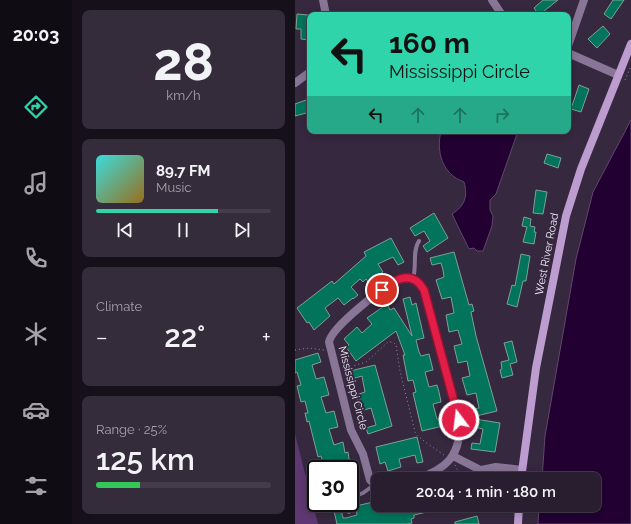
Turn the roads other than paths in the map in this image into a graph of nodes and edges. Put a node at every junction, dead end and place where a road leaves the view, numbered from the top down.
1 (323, 0) edge
2 (492, 0) edge
3 (584, 0) edge
4 (325, 12) edge
5 (500, 12) edge
6 (571, 37) edge
7 (631, 44) edge
8 (571, 54) edge
9 (307, 74) edge
10 (618, 75) junction
11 (295, 83) edge
12 (419, 241) dead end
13 (413, 279) junction
14 (451, 458) junction
15 (481, 470) junction
16 (522, 470) joint
17 (435, 472) edge
18 (485, 472) edge
19 (371, 478) edge
20 (371, 489) edge
21 (359, 494) edge
22 (519, 512) edge
23 (518, 524) edge

1 - 4 street
2 - 5 street
3 - 6 street
7 - 10 street, West River Road
8 - 10 street
9 - 11 street
10 - 16 street, West River Road
12 - 13 lane
13 - 14 street
13 - 19 street, Mississippi Circle
14 - 15 street
14 - 17 street
15 - 16 street
15 - 18 street
20 - 21 lane
22 - 23 street

